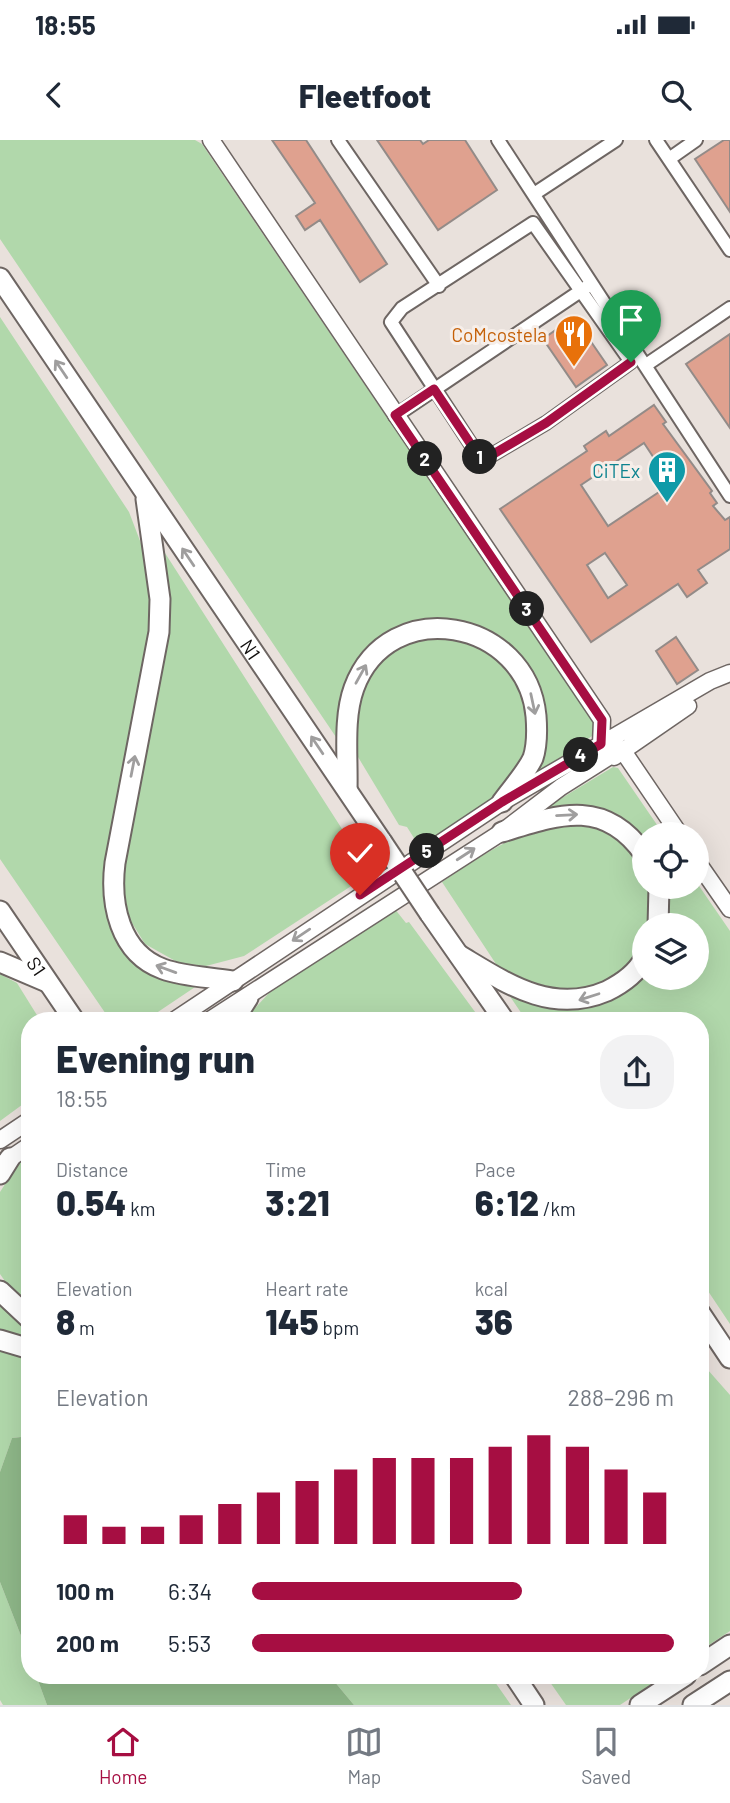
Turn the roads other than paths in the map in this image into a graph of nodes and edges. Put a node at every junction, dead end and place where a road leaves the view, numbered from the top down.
1 (211, 140) edge
2 (338, 140) edge
3 (498, 140) edge
4 (616, 140) edge
5 (656, 140) edge
6 (696, 140) edge
7 (668, 159) junction
8 (534, 194) junction
9 (730, 250) edge
10 (0, 278) edge
11 (439, 286) junction
12 (586, 287) junction
13 (730, 308) edge
14 (646, 365) junction
15 (434, 389) junction
16 (395, 415) junction
17 (145, 493) junction
18 (730, 496) edge
19 (729, 674) edge
20 (616, 745) junction
21 (347, 789) junction
22 (502, 802) junction
23 (671, 822) edge
24 (502, 832) junction
25 (632, 839) edge
26 (709, 879) edge
27 (730, 909) edge
28 (0, 911) edge
29 (460, 955) junction
30 (0, 962) edge
31 (632, 973) edge
32 (233, 981) junction
33 (47, 982) junction
34 (248, 998) junction
35 (68, 1012) edge
36 (187, 1012) edge
37 (224, 1012) edge
38 (239, 1012) edge
39 (499, 1012) edge
40 (21, 1126) edge
41 (0, 1140) edge
42 (21, 1151) edge
43 (3, 1166) edge
44 (0, 1291) edge
45 (21, 1312) edge
46 (709, 1326) edge
47 (709, 1334) edge
48 (0, 1340) edge
49 (21, 1346) edge
50 (725, 1350) edge
51 (730, 1645) edge
52 (709, 1659) edge
53 (730, 1681) edge
54 (520, 1684) edge
55 (672, 1684) edge
56 (534, 1705) edge
57 (640, 1705) edge
58 (693, 1705) edge

1 - 16 main road
2 - 11 street
3 - 8 street
4 - 8 street
5 - 7 street
6 - 7 street
7 - 9 street
8 - 12 street
17 -> 10 highway, N1
11 - 12 street
11 - 15 street
12 - 14 street
12 - 15 street
12 - 15 street
13 - 14 street
14 - 18 street
15 - 16 street
16 - 20 main road
21 -> 17 highway, N1
32 -> 17 highway
19 - 20 main road
19 - 20 main road
20 - 22 main road
20 - 23 main road
20 - 24 main road
21 -> 22 highway
21 - 29 highway, N1, bridge
22 -> 32 main road
24 -> 25 highway
34 -> 24 main road
26 - 27 main road
28 - 33 highway, S1
31 -> 29 highway
29 - 39 highway, N1
30 - 33 highway
32 - 36 main road
33 - 35 highway, S1
34 - 37 main road
34 - 38 highway
40 - 41 main road
42 - 43 main road
44 - 45 highway
46 - 50 highway
47 - 50 highway
48 - 49 highway
51 - 52 highway
53 - 58 highway
54 - 56 highway
55 - 57 highway

